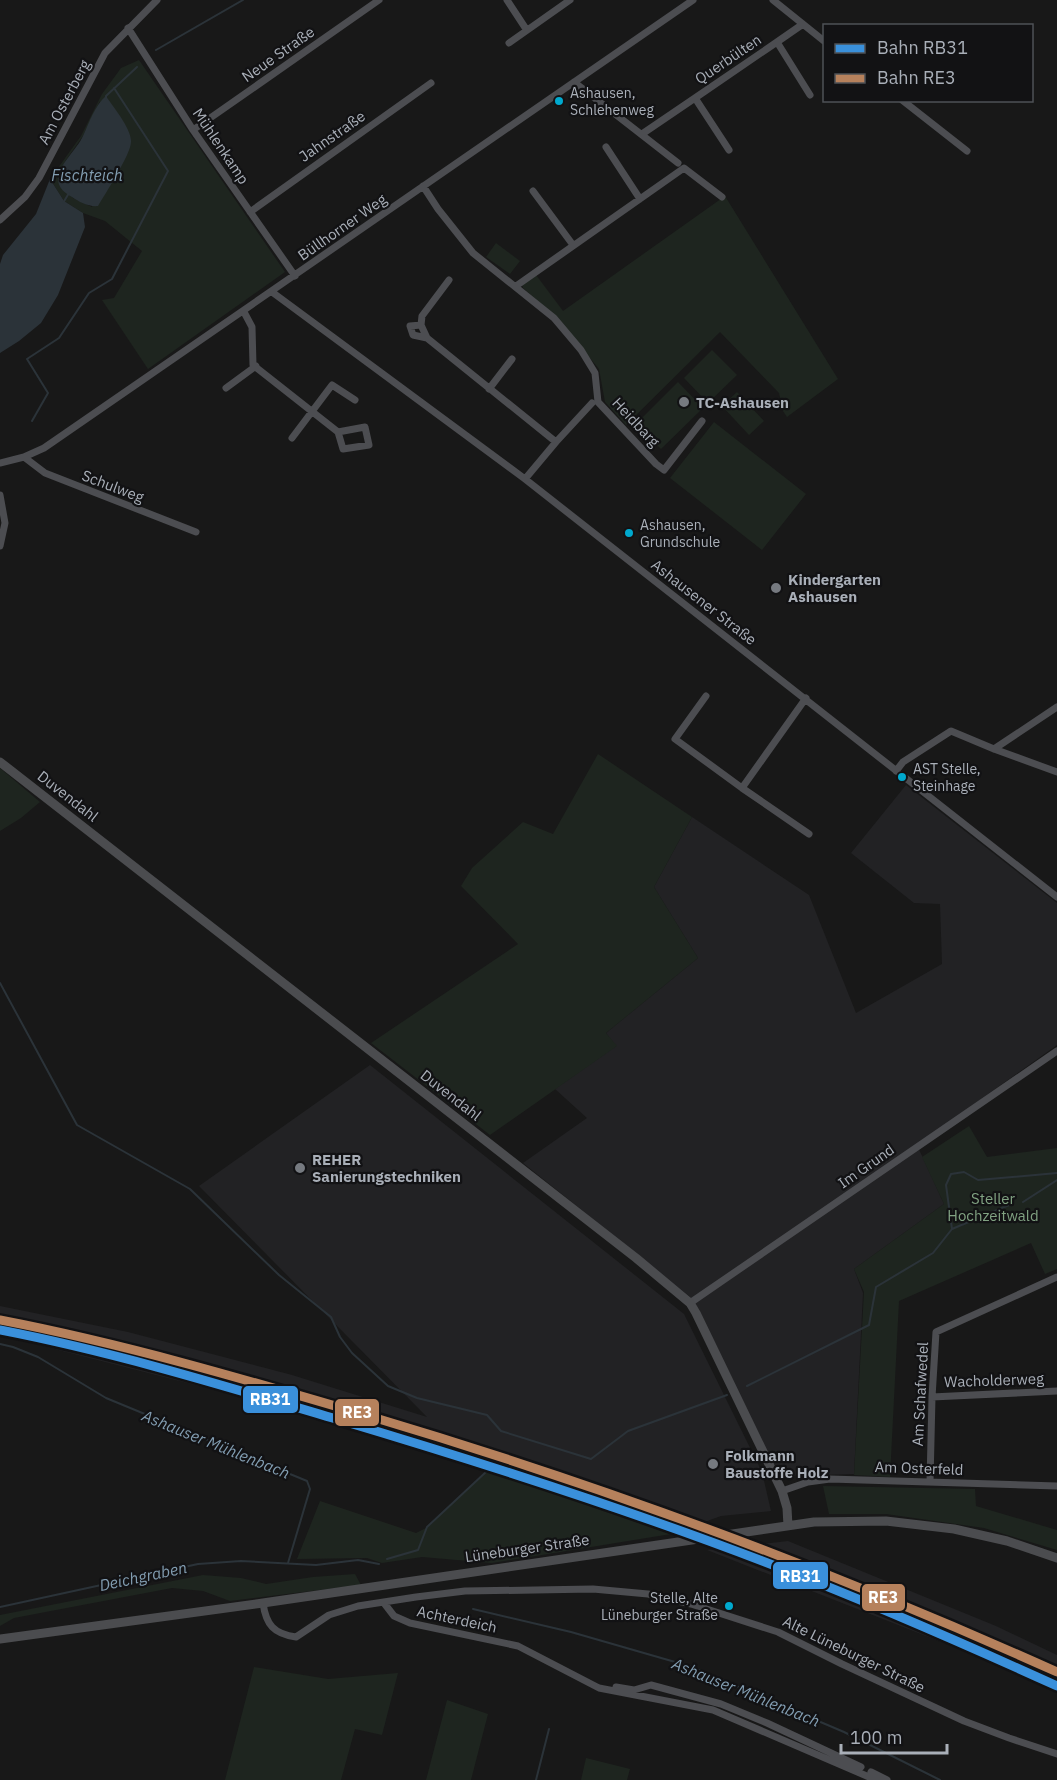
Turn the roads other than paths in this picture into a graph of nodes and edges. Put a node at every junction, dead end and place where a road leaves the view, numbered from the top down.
1 (157, 0) edge
2 (379, 0) edge
3 (507, 0) edge
4 (570, 0) edge
5 (693, 0) edge
6 (773, 0) edge
7 (803, 24) junction
8 (128, 28) junction
9 (526, 29) junction
10 (823, 39) edge
11 (777, 42) junction
12 (509, 43) dead end
13 (574, 82) junction
14 (431, 83) dead end
15 (810, 95) dead end
16 (695, 98) junction
17 (905, 102) edge
18 (193, 130) junction
19 (642, 134) junction
20 (606, 147) dead end
21 (729, 150) dead end
22 (967, 151) dead end
23 (678, 163) dead end
24 (423, 186) junction
25 (533, 191) dead end
26 (722, 197) dead end
27 (640, 199) junction
28 (250, 212) junction
29 (0, 220) edge
30 (573, 245) junction
31 (295, 276) junction
32 (449, 280) dead end
33 (516, 286) junction
34 (272, 292) junction
35 (244, 312) junction
36 (512, 359) dead end
37 (256, 366) junction
38 (225, 388) dead end
39 (489, 389) junction
40 (356, 400) dead end
41 (592, 403) dead end
42 (313, 412) junction
43 (702, 421) dead end
44 (338, 432) junction
45 (292, 438) dead end
46 (556, 442) junction
47 (24, 457) junction
48 (0, 463) edge
49 (525, 479) junction
50 (0, 495) edge
51 (196, 532) dead end
52 (0, 546) edge
53 (706, 696) dead end
54 (806, 698) junction
55 (1057, 707) edge
56 (994, 749) junction
57 (0, 762) edge
58 (896, 771) junction
59 (1057, 772) edge
60 (741, 788) junction
61 (809, 834) dead end
62 (1057, 897) edge
63 (1057, 1051) edge
64 (1057, 1277) edge
65 (690, 1303) junction
66 (1057, 1391) edge
67 (932, 1397) junction
68 (930, 1482) junction
69 (1057, 1486) edge
70 (782, 1491) junction
71 (788, 1526) junction
72 (1057, 1558) edge
73 (264, 1603) junction
74 (384, 1603) junction
75 (0, 1639) edge
76 (599, 1688) junction
77 (1057, 1754) edge
78 (876, 1780) edge
79 (887, 1780) edge

1 - 8 street, Am Osterberg
2 - 18 street, Neue Straße
3 - 9 street
4 - 9 street
5 - 13 street, Büllhorner Weg
6 - 7 street
7 - 10 street
7 - 11 street, Querbülten
8 - 18 street, Mühlenkamp
8 - 29 street, Am Osterberg
9 - 12 street
11 - 15 street, Querbülten
11 - 16 street, Querbülten
13 - 19 street
13 - 24 street, Büllhorner Weg
14 - 28 street, Jahnstraße
16 - 19 street, Querbülten
16 - 21 street, Querbülten
17 - 22 street
18 - 28 street, Mühlenkamp
19 - 23 street
20 - 27 street
24 - 31 street, Büllhorner Weg
24 - 33 street, Heidbarg
25 - 30 street
26 - 27 street
27 - 30 street
28 - 31 street, Mühlenkamp
30 - 33 street
31 - 34 street, Büllhorner Weg
32 - 39 street
33 - 43 street, Heidbarg
34 - 35 street, Büllhorner Weg
34 - 49 street, Ashausener Straße
35 - 37 street
35 - 47 street, Büllhorner Weg
36 - 39 street
37 - 38 street
37 - 42 street
39 - 46 street
40 - 42 street
41 - 46 street
42 - 44 street
42 - 45 street
44 - 44 street
46 - 49 street
47 - 48 street, Büllhorner Weg
47 - 51 street, Schulweg
49 - 54 street, Ashausener Straße
50 - 52 street
53 - 60 street
54 - 58 street, Ashausener Straße
54 - 60 street
55 - 56 street
56 - 58 street
56 - 59 street
57 - 65 street, Duvendahl
58 - 62 street, Ashausener Straße
60 - 61 street
63 - 65 street, Im Grund
64 - 67 street, Am Schafwedel
65 - 70 street, Duvendahl
66 - 67 street, Wacholderweg
67 - 68 street, Am Schafwedel
68 - 69 street, Am Osterfeld
68 - 70 street, Am Osterfeld
70 - 71 street, Duvendahl
71 - 72 street, Lüneburger Straße
71 - 73 street, Lüneburger Straße
73 - 74 street
73 - 75 street, Lüneburger Straße
74 - 76 street, Achterdeich
74 - 77 street, Alte Lüneburger Straße
76 - 78 street, Achterdeich
76 - 79 street, Achterdeich

